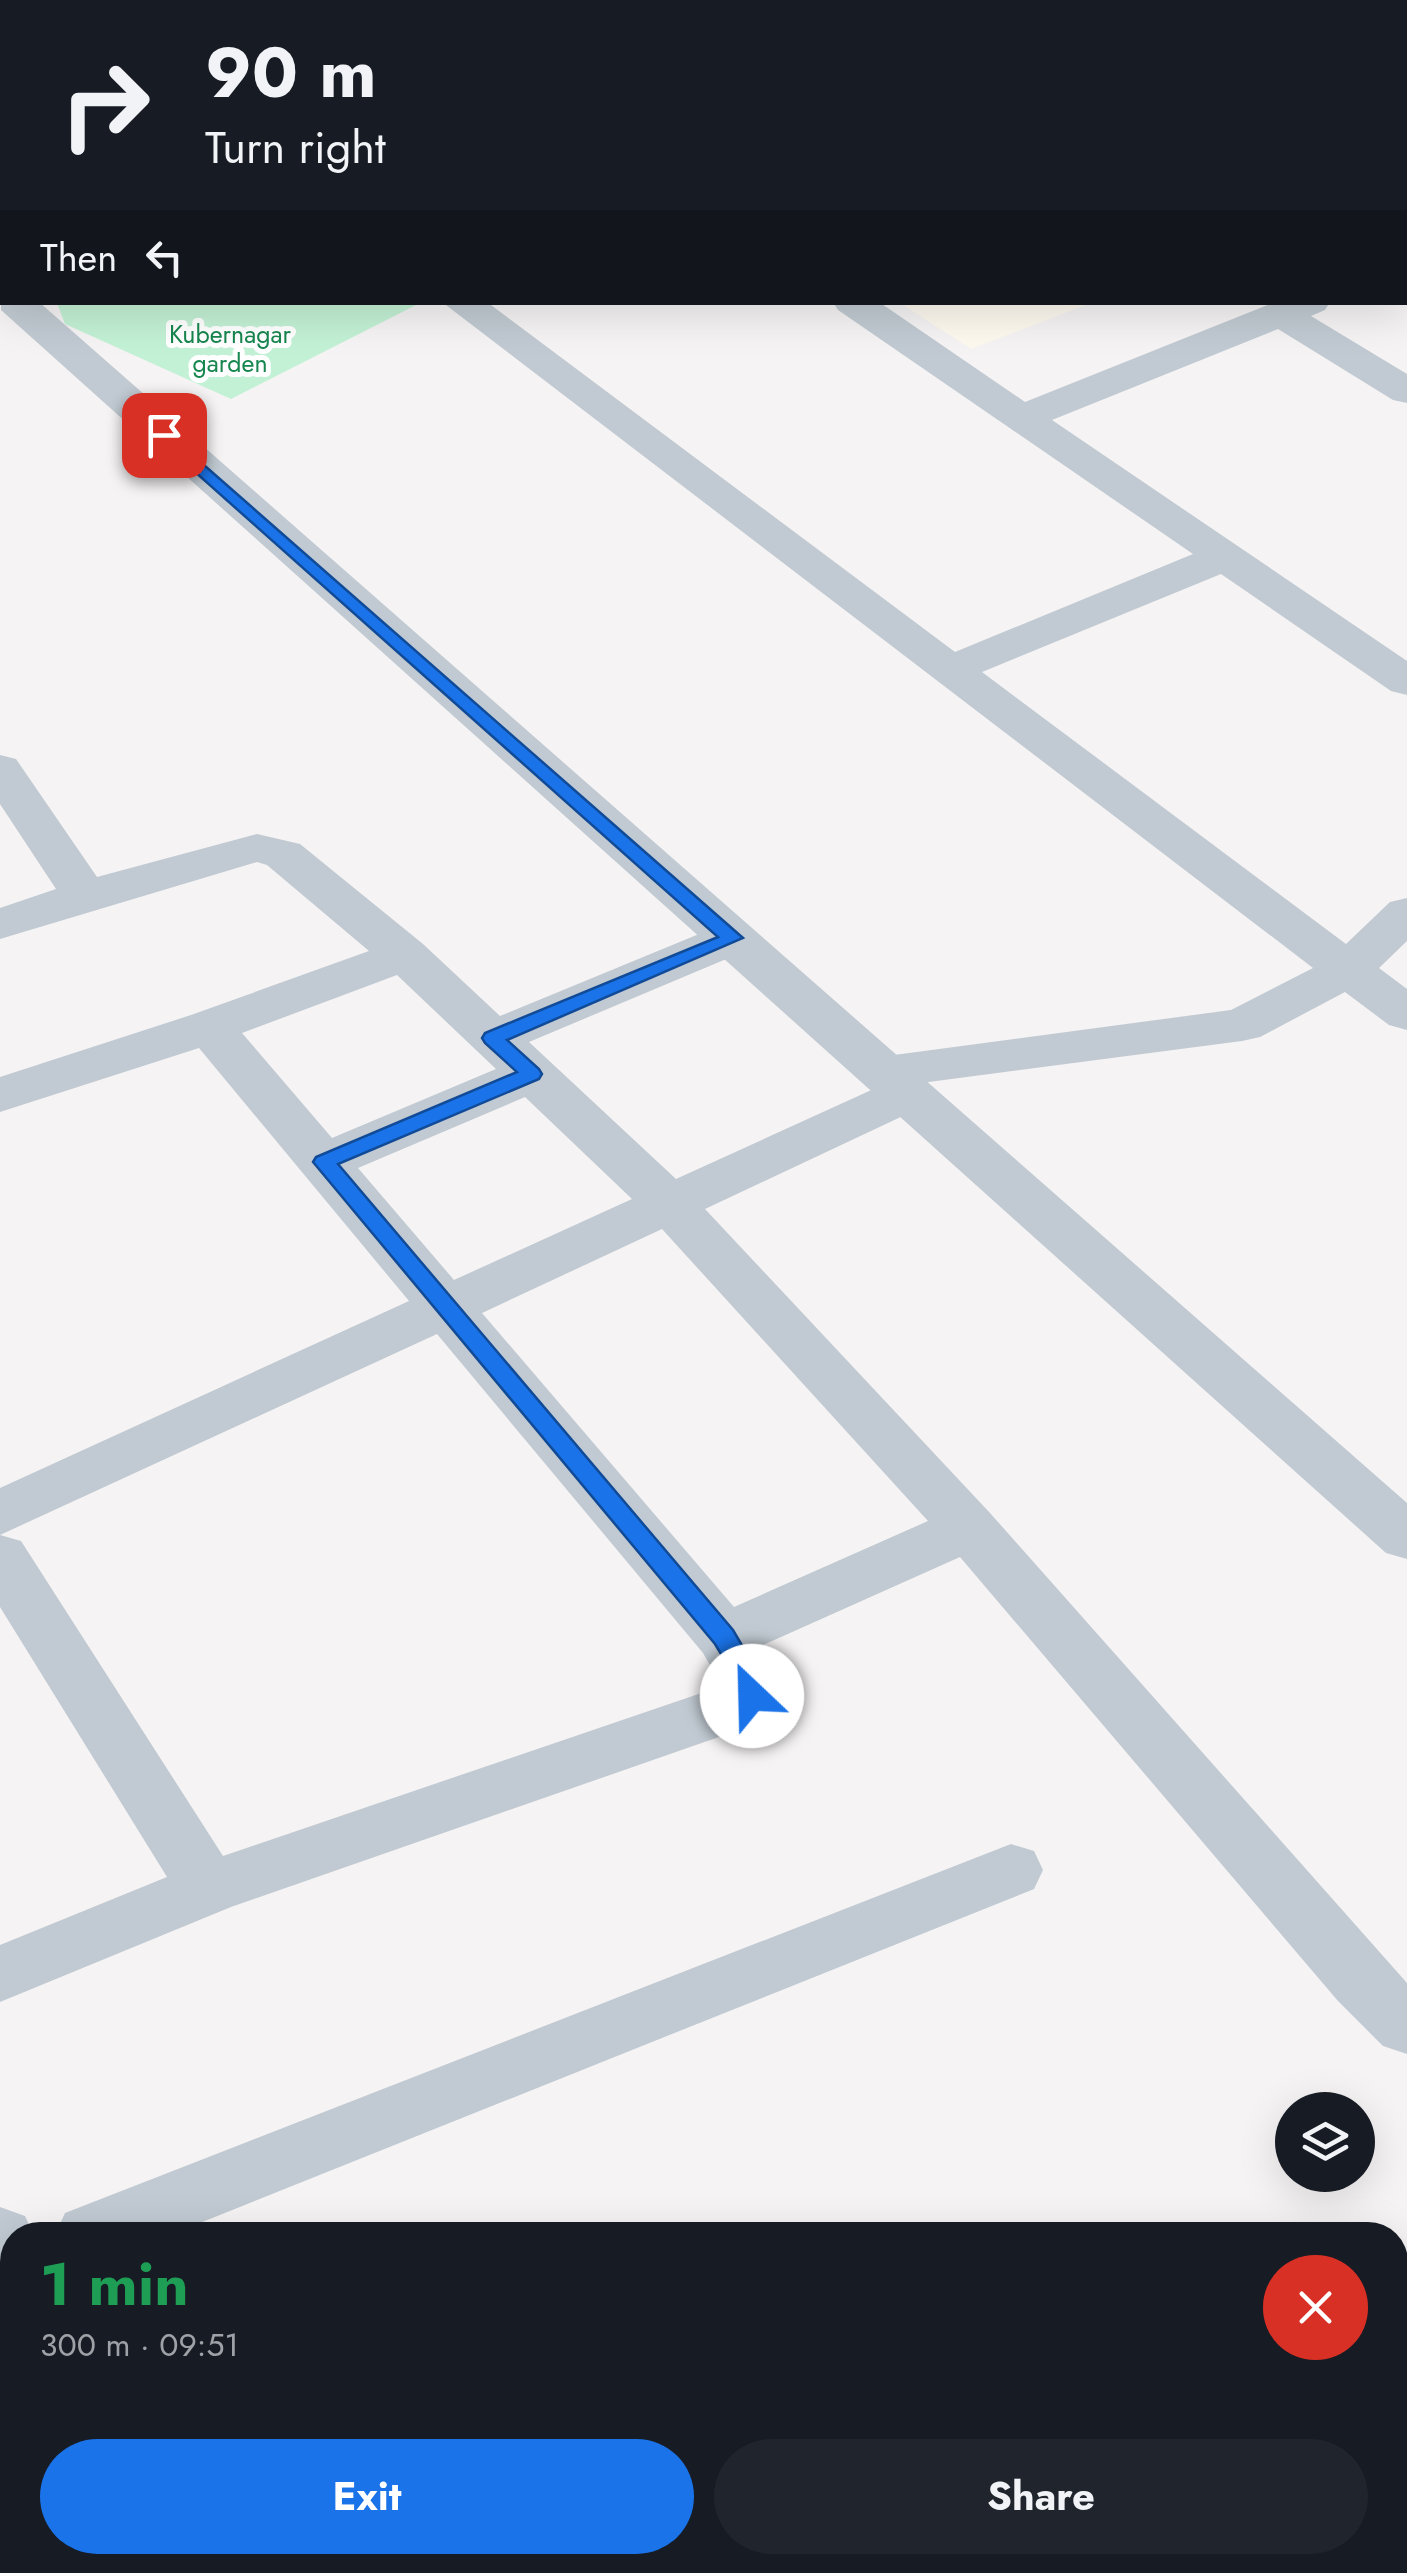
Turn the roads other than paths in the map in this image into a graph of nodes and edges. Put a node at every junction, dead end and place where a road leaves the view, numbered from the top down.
1 (18, 305) edge
2 (465, 305) edge
3 (856, 305) edge
4 (1295, 308) edge
5 (1407, 391) edge
6 (1019, 418) junction
7 (1224, 557) junction
8 (950, 670) junction
9 (1407, 681) edge
10 (0, 769) edge
11 (85, 896) junction
12 (1407, 912) edge
13 (0, 924) edge
14 (732, 938) junction
15 (405, 955) junction
16 (1348, 970) junction
17 (1404, 1009) edge
18 (209, 1027) junction
19 (512, 1056) junction
20 (893, 1083) junction
21 (0, 1094) edge
22 (324, 1162) junction
23 (668, 1202) junction
24 (444, 1306) junction
25 (0, 1514) edge
26 (968, 1528) junction
27 (1407, 1537) edge
28 (0, 1557) edge
29 (724, 1637) junction
30 (1012, 1870) dead end
31 (208, 1888) junction
32 (0, 1974) edge
33 (1407, 2026) edge
34 (147, 2222) edge

1 - 14 street
2 - 8 street
3 - 6 street
4 - 5 street
4 - 6 street
6 - 7 street
7 - 8 street
7 - 9 street
8 - 16 street
10 - 11 street
11 - 13 street
11 - 15 street
12 - 16 street
14 - 19 street
14 - 20 street
15 - 18 street
15 - 19 street
16 - 17 street
16 - 20 street
18 - 21 street
18 - 22 street
19 - 22 street
19 - 23 street
20 - 23 street
20 - 27 street
22 - 24 street
23 - 24 street
23 - 26 street
24 - 25 street
24 - 29 street
26 - 29 street
26 - 33 street
28 - 31 street
29 - 31 street
30 - 34 street
31 - 32 street

